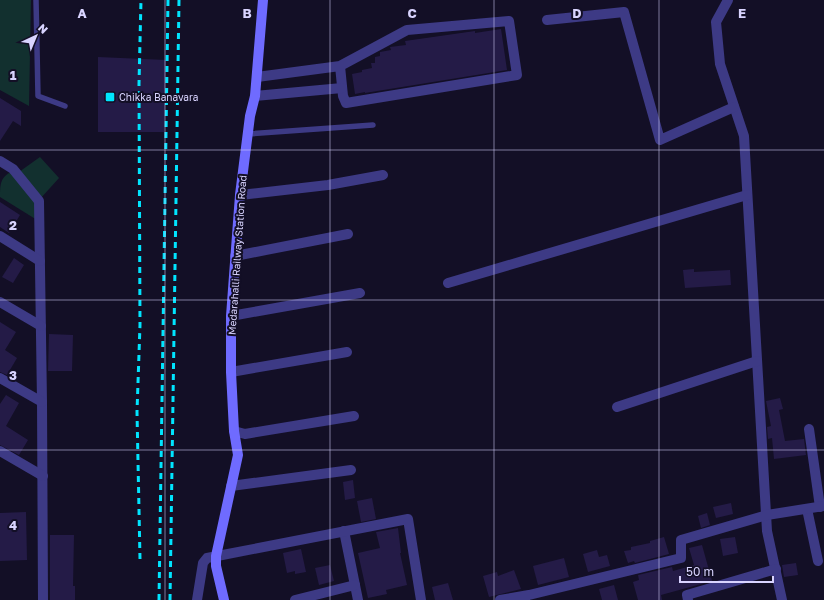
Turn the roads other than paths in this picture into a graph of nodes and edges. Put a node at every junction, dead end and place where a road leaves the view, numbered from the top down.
1 (36, 0) edge
2 (263, 0) edge
3 (728, 0) edge
4 (547, 20) dead end
5 (340, 66) junction
6 (257, 77) junction
7 (342, 88) junction
8 (255, 96) junction
9 (65, 106) dead end
10 (734, 107) junction
11 (372, 125) dead end
12 (248, 134) junction
13 (0, 161) edge
14 (383, 175) dead end
15 (240, 194) junction
16 (747, 195) junction
17 (348, 234) dead end
18 (0, 236) edge
19 (235, 256) junction
20 (40, 261) junction
21 (448, 283) dead end
22 (360, 293) dead end
23 (0, 302) edge
24 (231, 316) junction
25 (41, 326) junction
26 (347, 352) dead end
27 (757, 361) junction
28 (231, 372) junction
29 (0, 378) edge
30 (42, 402) junction
31 (617, 407) dead end
32 (354, 416) dead end
33 (809, 429) dead end
34 (234, 430) junction
35 (0, 451) edge
36 (351, 470) dead end
37 (43, 476) junction
38 (231, 486) junction
39 (822, 506) edge
40 (807, 509) junction
41 (766, 515) junction
42 (344, 531) junction
43 (216, 556) junction
44 (818, 561) dead end
45 (776, 570) junction
46 (355, 585) junction
47 (43, 600) edge
48 (197, 600) edge
49 (224, 600) edge
50 (295, 600) edge
51 (358, 600) edge
52 (421, 600) edge
53 (500, 600) edge
54 (688, 600) edge
55 (782, 600) edge

1 - 9 lane
2 - 6 street, Medarahalli Railway Station Road
3 - 10 street
4 - 10 street
5 - 6 street
5 - 7 street
5 - 7 street
6 - 8 street, Medarahalli Railway Station Road
7 - 8 street
8 - 12 street, Medarahalli Railway Station Road
10 - 16 street
11 - 12 lane
12 - 15 street, Medarahalli Railway Station Road
13 - 20 street
14 - 15 street
15 - 19 street, Medarahalli Railway Station Road
16 - 21 street
16 - 27 street
17 - 19 street
18 - 20 street
19 - 24 street, Medarahalli Railway Station Road
20 - 25 street
22 - 24 street
23 - 25 street
24 - 28 street, Medarahalli Railway Station Road
25 - 30 street
26 - 28 street
27 - 31 street
27 - 41 street
28 - 34 street, Medarahalli Railway Station Road
29 - 30 street
30 - 37 street
32 - 34 street
33 - 39 street
34 - 38 street, Medarahalli Railway Station Road
35 - 37 street
36 - 38 street
37 - 47 street
38 - 43 street, Medarahalli Railway Station Road
39 - 40 street
40 - 41 street
40 - 44 street
41 - 45 street
41 - 53 street
42 - 43 street
42 - 46 street
42 - 52 street
43 - 48 street
43 - 49 street, Medarahalli Railway Station Road
45 - 54 street
45 - 55 street
46 - 50 street
46 - 51 street

